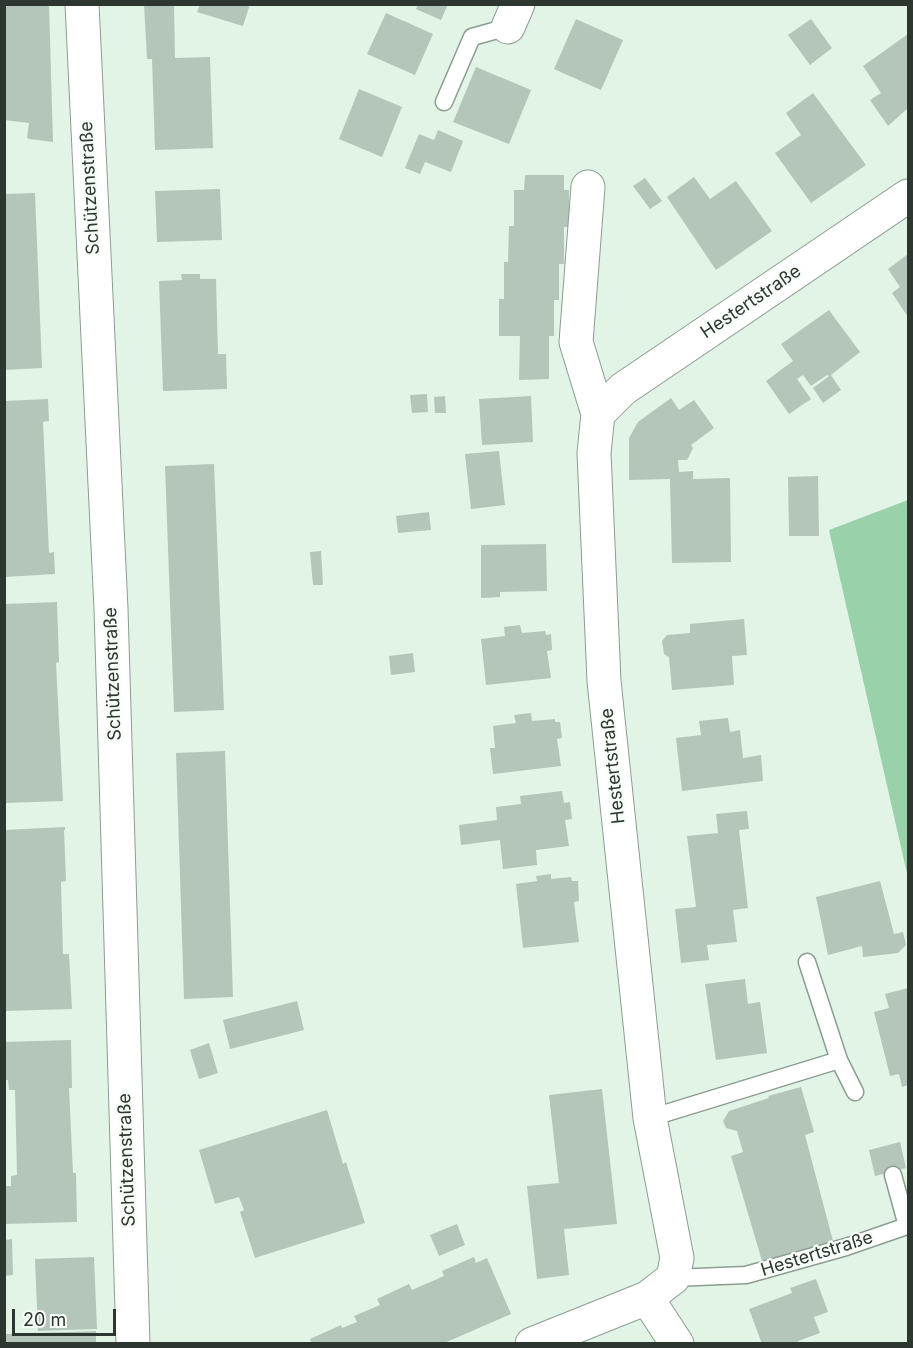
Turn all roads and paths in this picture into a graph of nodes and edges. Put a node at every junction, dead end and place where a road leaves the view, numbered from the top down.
1 (82, 4) edge
2 (513, 16) edge
3 (444, 102) dead end
4 (588, 187) dead end
5 (909, 196) edge
6 (598, 414) junction
7 (807, 962) dead end
8 (839, 1060) junction
9 (855, 1092) dead end
10 (650, 1118) junction
11 (893, 1175) dead end
12 (673, 1278) junction
13 (647, 1298) junction
14 (133, 1344) edge
15 (532, 1344) edge
16 (677, 1344) edge

1 - 14 street, Schützenstraße
2 - 3 lane
4 - 6 street, Hestertstraße
5 - 6 street, Hestertstraße
6 - 10 street, Hestertstraße
7 - 8 lane
8 - 9 lane
8 - 10 lane
10 - 12 street, Hestertstraße
11 - 12 lane, Hestertstraße
12 - 13 street
13 - 15 street
13 - 16 street

